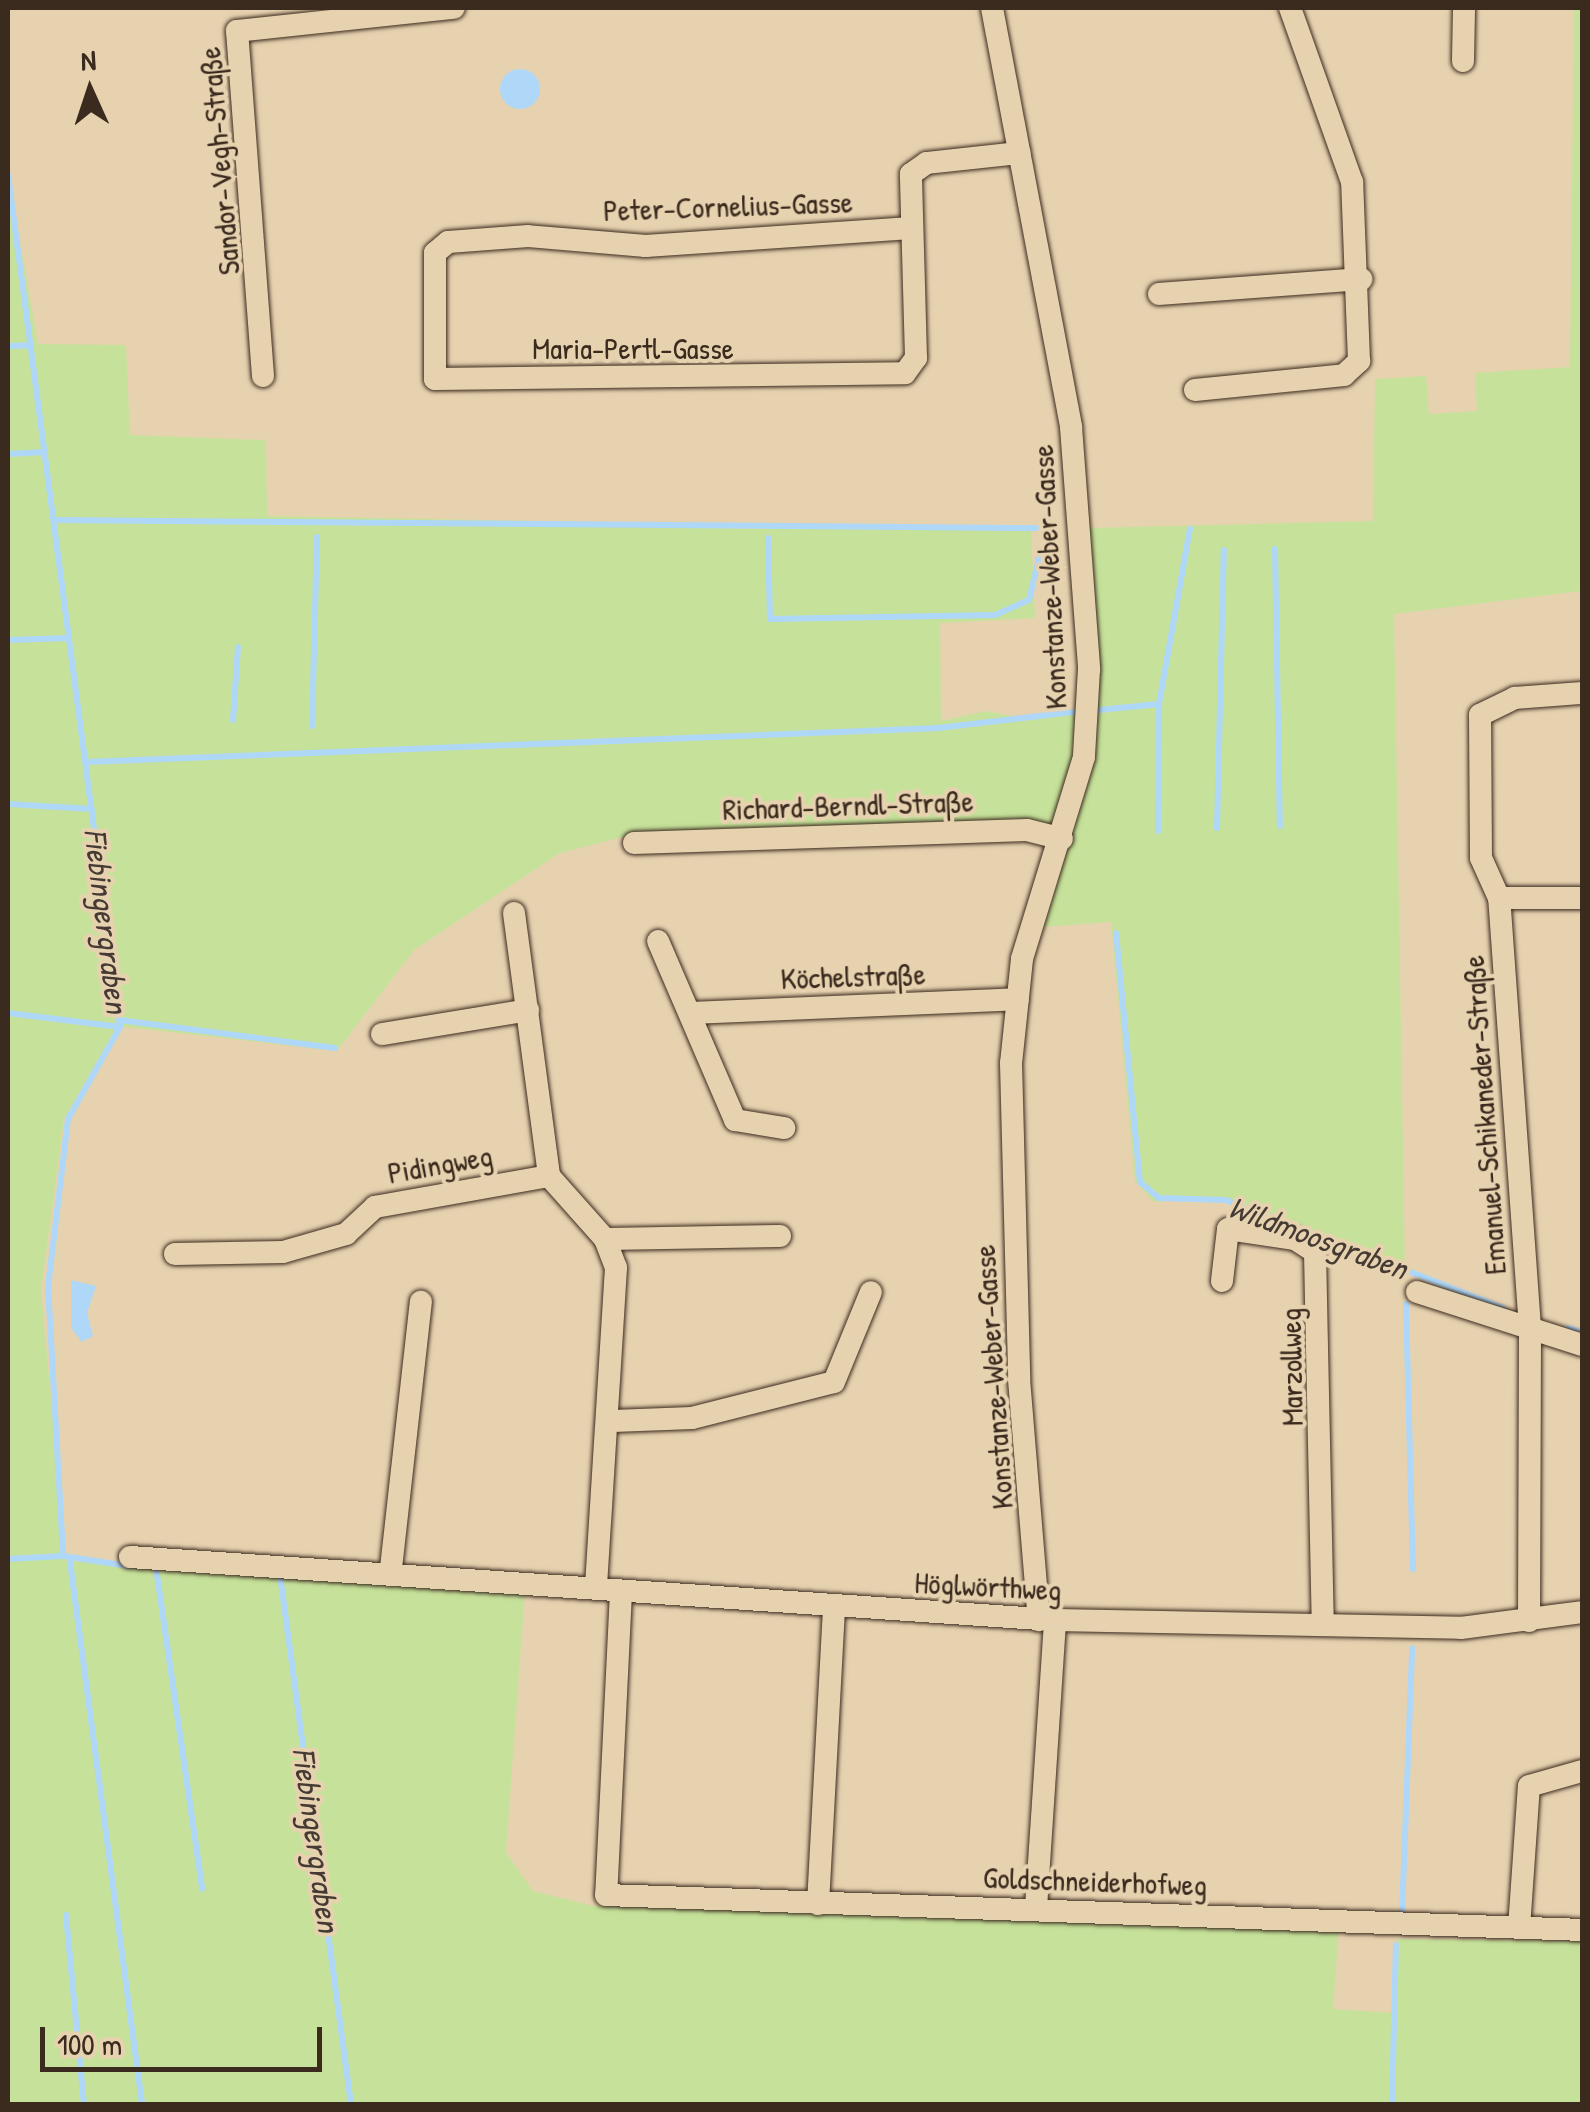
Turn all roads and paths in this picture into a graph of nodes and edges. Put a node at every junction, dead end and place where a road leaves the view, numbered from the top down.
1 (454, 8) edge
2 (992, 8) edge
3 (1290, 8) edge
4 (1464, 8) edge
5 (311, 15) edge
6 (1463, 61) dead end
7 (1019, 154) junction
8 (911, 228) junction
9 (1361, 278) junction
10 (1159, 294) dead end
11 (434, 315) joint
12 (263, 376) dead end
13 (1194, 390) dead end
14 (1582, 693) edge
15 (1062, 839) junction
16 (634, 843) dead end
17 (1498, 898) junction
18 (1582, 898) edge
19 (514, 913) dead end
20 (658, 941) dead end
21 (1018, 999) junction
22 (528, 1010) junction
23 (690, 1012) junction
24 (382, 1034) dead end
25 (784, 1128) dead end
26 (549, 1176) junction
27 (780, 1236) dead end
28 (605, 1239) junction
29 (175, 1254) dead end
30 (1222, 1281) dead end
31 (871, 1292) dead end
32 (1418, 1292) dead end
33 (422, 1302) dead end
34 (1530, 1328) junction
35 (1582, 1345) edge
36 (613, 1421) junction
37 (130, 1557) dead end
38 (391, 1568) junction
39 (596, 1584) junction
40 (621, 1592) junction
41 (834, 1608) junction
42 (1582, 1612) edge
43 (1047, 1620) junction
44 (1529, 1621) junction
45 (1323, 1625) junction
46 (1582, 1771) edge
47 (818, 1904) junction
48 (1036, 1908) junction
49 (1519, 1928) junction
50 (1582, 1930) edge

1 - 5 street
2 - 7 street, Konstanze-Weber-Gasse
3 - 9 street
4 - 6 street
5 - 12 street, Sandor-Vegh-Straße
7 - 8 street
7 - 15 street, Konstanze-Weber-Gasse
8 - 11 street, Peter-Cornelius-Gasse
8 - 11 street, Maria-Pertl-Gasse
9 - 10 street
9 - 13 street
14 - 17 street, Emanuel-Schikaneder-Straße
15 - 16 street, Richard-Berndl-Straße
15 - 21 street, Konstanze-Weber-Gasse
17 - 18 street
17 - 34 street, Emanuel-Schikaneder-Straße
19 - 22 street
20 - 23 street
21 - 23 street, Köchelstraße
21 - 43 street, Konstanze-Weber-Gasse
22 - 24 street
22 - 26 street
23 - 25 street
26 - 28 street
26 - 29 street, Pidingweg
27 - 28 street
28 - 36 street
30 - 45 street, Marzollweg
31 - 36 street
32 - 34 street
33 - 38 street
34 - 35 street
34 - 44 street, Emanuel-Schikaneder-Straße
36 - 39 street
37 - 38 street, Höglwörthweg
38 - 39 street, Höglwörthweg
39 - 40 street, Höglwörthweg
40 - 41 street, Höglwörthweg
40 - 47 street, Goldschneiderhofweg
41 - 43 street, Höglwörthweg
41 - 47 street
42 - 44 street, Höglwörthweg
43 - 45 street, Höglwörthweg
43 - 48 street, Konstanze-Weber-Gasse
44 - 45 street, Höglwörthweg
46 - 49 street
47 - 48 street, Goldschneiderhofweg
48 - 49 street, Goldschneiderhofweg
49 - 50 street, Goldschneiderhofweg

